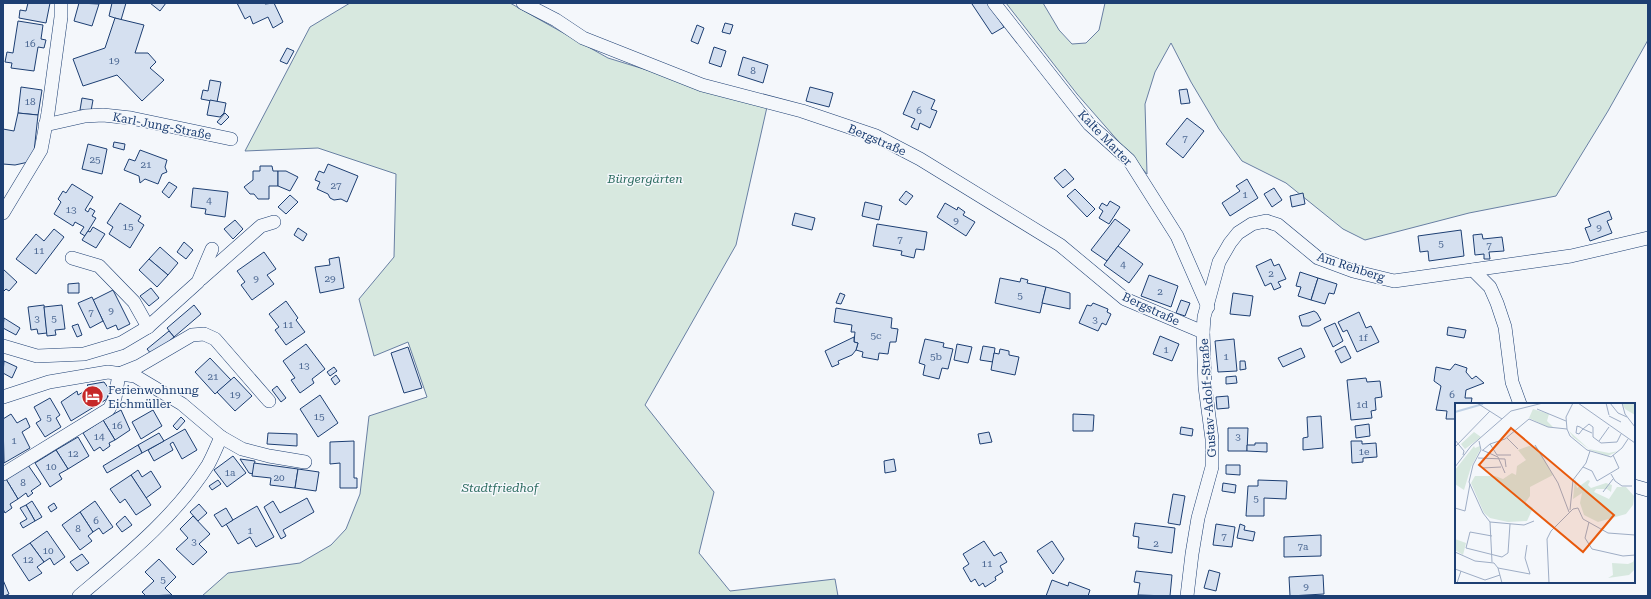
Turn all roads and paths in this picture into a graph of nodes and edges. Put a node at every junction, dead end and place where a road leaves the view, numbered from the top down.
1 (61, 3) edge
2 (523, 3) edge
3 (994, 3) edge
4 (46, 126) junction
5 (231, 139) dead end
6 (3, 213) edge
7 (274, 222) dead end
8 (1648, 238) edge
9 (212, 250) dead end
10 (72, 258) dead end
11 (1473, 270) junction
12 (198, 282) junction
13 (1206, 312) junction
14 (148, 327) junction
15 (1203, 332) junction
16 (3, 346) edge
17 (119, 374) junction
18 (3, 397) edge
19 (270, 401) dead end
20 (1520, 403) edge
21 (221, 437) junction
22 (306, 462) dead end
23 (3, 474) edge
24 (1635, 486) edge
25 (1648, 490) edge
26 (79, 596) edge
27 (1187, 596) edge

1 - 4 street
2 - 15 street, Bergstraße
3 - 13 street, Kalte Marter
4 - 5 street, Karl-Jung-Straße
4 - 6 street
7 - 12 street
8 - 11 street, Am Rehberg
9 - 12 street
10 - 14 street
11 - 13 street, Am Rehberg
11 - 20 street
12 - 14 street
13 - 15 street, Gustav-Adolf-Straße
14 - 16 street
15 - 27 street, Gustav-Adolf-Straße
17 - 18 street
17 - 19 street
17 - 21 street
17 - 23 street
21 - 22 street
21 - 26 street
24 - 25 street

